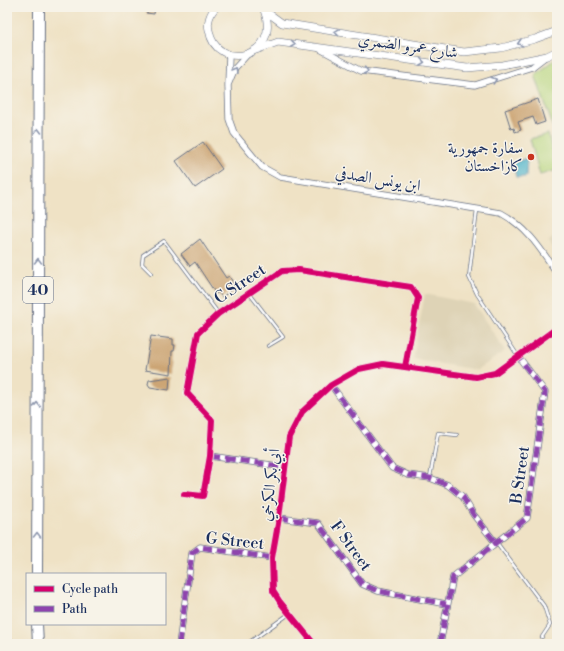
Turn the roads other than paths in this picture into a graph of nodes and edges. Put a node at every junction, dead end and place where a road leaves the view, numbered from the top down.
1 (39, 7) edge
2 (216, 7) edge
3 (262, 9) edge
4 (557, 31) edge
5 (318, 48) junction
6 (256, 50) junction
7 (557, 51) edge
8 (229, 55) junction
9 (247, 55) junction
10 (546, 56) junction
11 (228, 85) junction
12 (477, 208) junction
13 (151, 273) dead end
14 (557, 273) edge
15 (249, 293) junction
16 (218, 314) junction
17 (557, 328) edge
18 (268, 346) dead end
19 (518, 356) junction
20 (405, 367) junction
21 (331, 385) junction
22 (457, 435) dead end
23 (210, 456) junction
24 (285, 467) junction
25 (430, 478) junction
26 (184, 494) dead end
27 (279, 518) junction
28 (495, 542) junction
29 (272, 558) junction
30 (37, 573) edge
31 (446, 604) junction
32 (289, 614) junction
33 (37, 629) edge
34 (542, 637) dead end
35 (7, 641) edge
36 (7, 644) edge
37 (38, 644) edge
38 (179, 644) edge
39 (246, 644) edge
40 (314, 644) edge
41 (440, 644) edge

30 -> 1 highway, 40
2 - 8 street
4 -> 3 street, شارع عمرو الضمري
3 - 6 street
6 -> 5 street, شارع عمرو الضمري
5 -> 10 street, شارع عمرو الضمري
5 -> 10 street
6 - 9 street, شارع عمرو الضمري
7 - 10 street, شارع عمرو الضمري
8 - 9 street
8 - 11 street, ابن يونس الصدفي
11 -> 9 street
11 - 12 street, ابن يونس الصدفي
12 - 14 street, ابن يونس الصدفي
12 - 19 lane
13 - 16 lane, C Street
15 - 16 street, C Street
15 - 18 lane, C Street
15 - 20 street, C Street
16 - 23 street, C Street
17 - 19 street, أبي بكر الكرخي
19 - 20 street, أبي بكر الكرخي
19 - 28 street, B Street
20 - 21 street, أبي بكر الكرخي
21 - 24 street, أبي بكر الكرخي
21 - 25 street
22 - 25 lane
23 - 24 street
23 - 26 street, C Street
24 - 27 street, أبي بكر الكرخي
25 - 28 street
27 - 29 street, أبي بكر الكرخي
27 - 31 street, F Street
28 - 31 street, B Street
28 - 34 lane
29 - 32 street, أبي بكر الكرخي
29 - 38 street, G Street
31 - 41 street, B Street
32 - 39 lane
32 - 40 street, أبي بكر الكرخي
33 - 37 highway
35 - 36 highway

